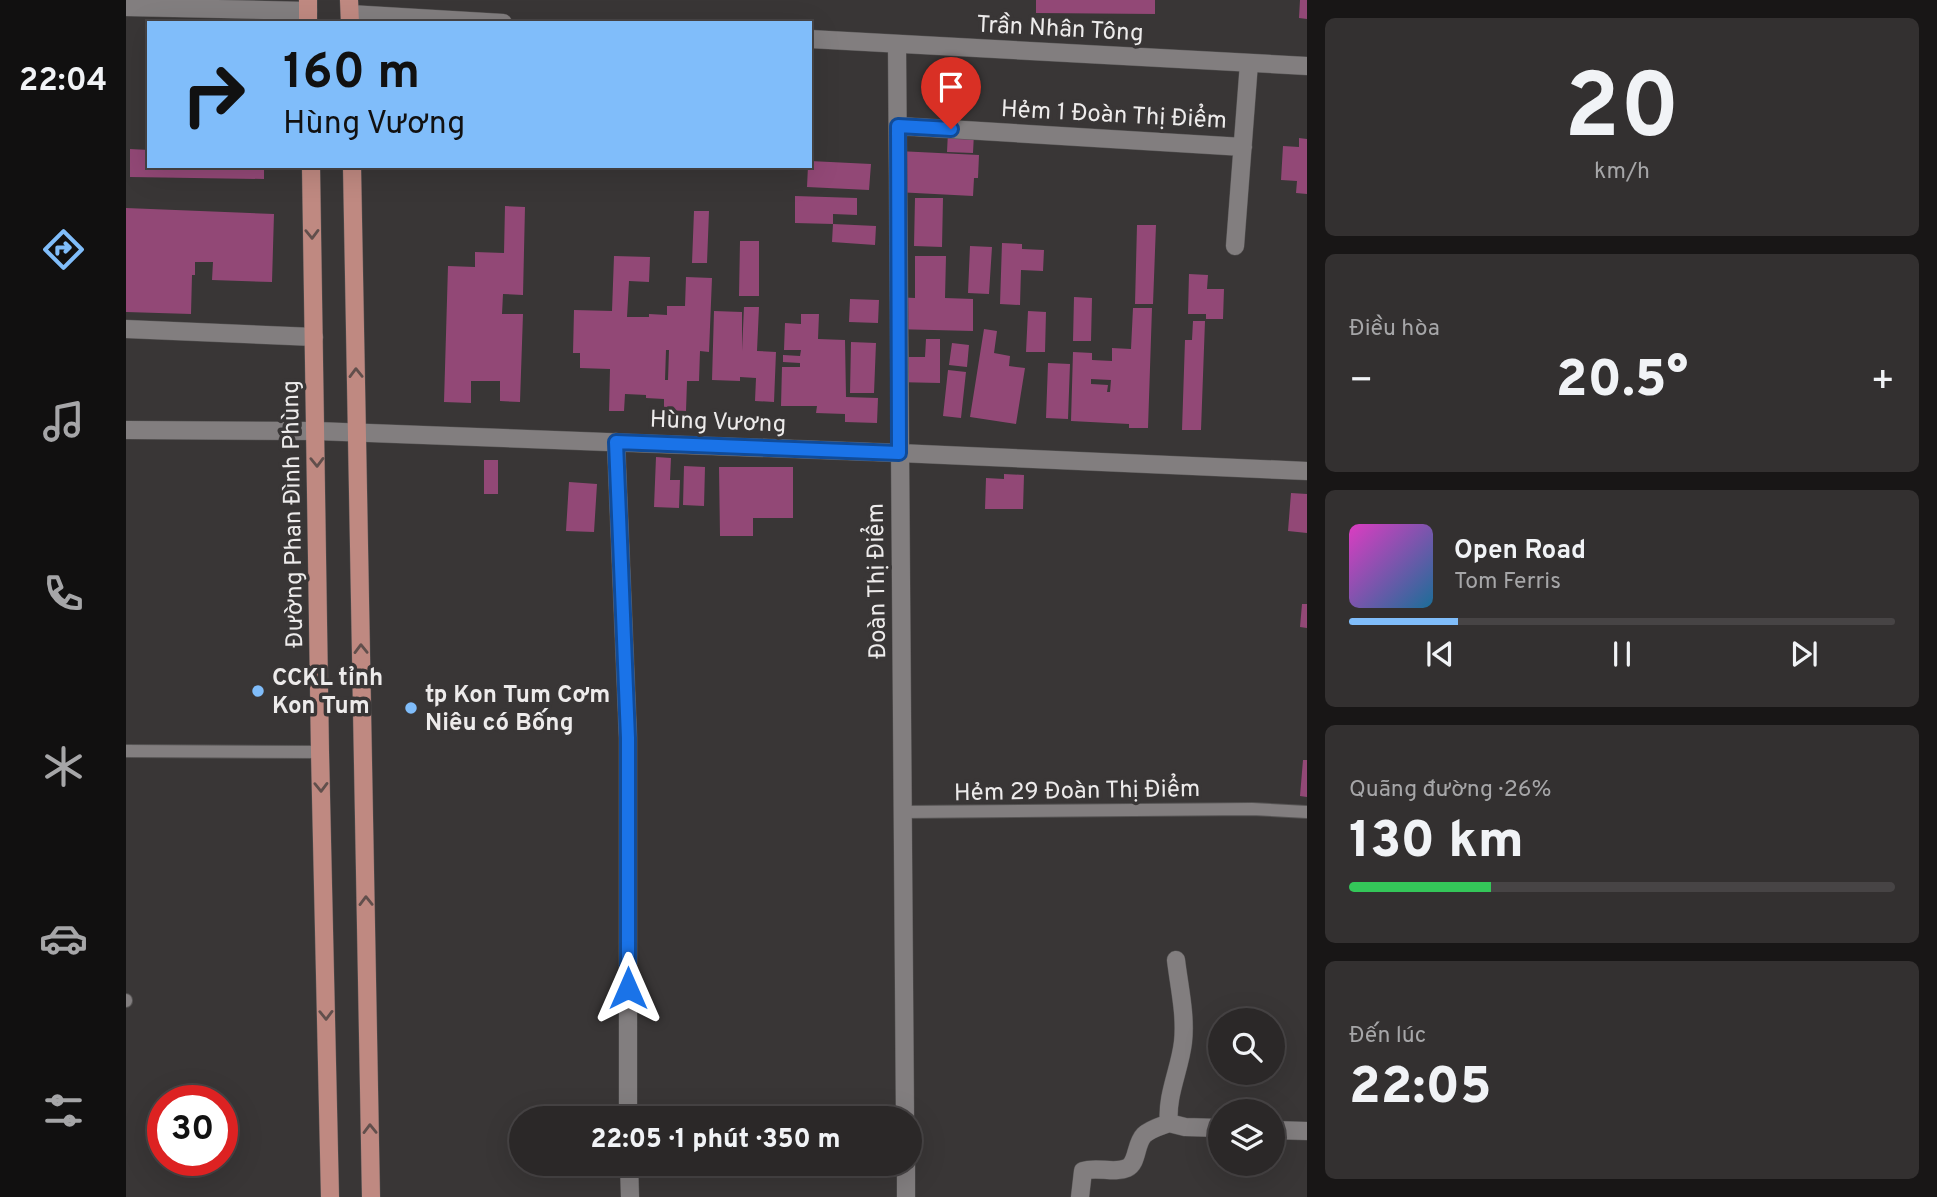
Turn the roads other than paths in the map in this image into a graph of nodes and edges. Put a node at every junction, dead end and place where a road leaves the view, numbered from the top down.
1 (126, 7) edge
2 (308, 11) edge
3 (350, 12) edge
4 (475, 21) edge
5 (812, 39) edge
6 (897, 44) junction
7 (1249, 63) junction
8 (1307, 66) edge
9 (898, 126) junction
10 (1242, 146) junction
11 (311, 168) edge
12 (352, 168) edge
13 (1235, 246) dead end
14 (126, 330) edge
15 (314, 337) junction
16 (126, 430) edge
17 (316, 431) junction
18 (357, 433) junction
19 (616, 442) junction
20 (899, 453) junction
21 (1307, 471) edge
22 (126, 751) edge
23 (320, 752) junction
24 (902, 812) junction
25 (1307, 812) edge
26 (1176, 960) dead end
27 (628, 1106) edge
28 (905, 1106) edge
29 (1169, 1123) junction
30 (1208, 1128) edge
31 (1285, 1130) edge
32 (1307, 1131) edge
33 (629, 1176) edge
34 (906, 1176) edge
35 (330, 1197) edge
36 (371, 1197) edge
37 (629, 1197) edge
38 (906, 1197) edge
39 (1080, 1197) edge

1 - 2 street
3 - 4 street
5 - 6 street, Trần Nhân Tông
6 - 7 street, Trần Nhân Tông
6 - 9 street, Đoàn Thị Điểm
7 - 8 street, Trần Nhân Tông
7 - 10 street
9 - 10 street, Hẻm 1 Đoàn Thị Điểm
9 - 20 street, Đoàn Thị Điểm
10 - 13 street
11 -> 15 main road, Đường Phan Đình Phùng
18 -> 12 main road
14 - 15 street
15 - 17 main road, Đường Phan Đình Phùng
16 - 17 street, Hùng Vương
17 - 18 street, Hùng Vương
17 -> 23 main road, Đường Phan Đình Phùng
18 - 19 street, Hùng Vương
36 -> 18 main road
19 - 20 street, Hùng Vương
19 - 27 street
20 - 21 street, Hùng Vương
20 - 24 street, Đoàn Thị Điểm
22 - 23 lane
23 -> 35 main road, Đường Phan Đình Phùng
24 - 25 lane, Hẻm 29 Đoàn Thị Điểm
24 - 28 street, Đoàn Thị Điểm
26 - 29 street
29 - 30 street
29 - 39 street
31 - 32 street
33 - 37 street
34 - 38 street

